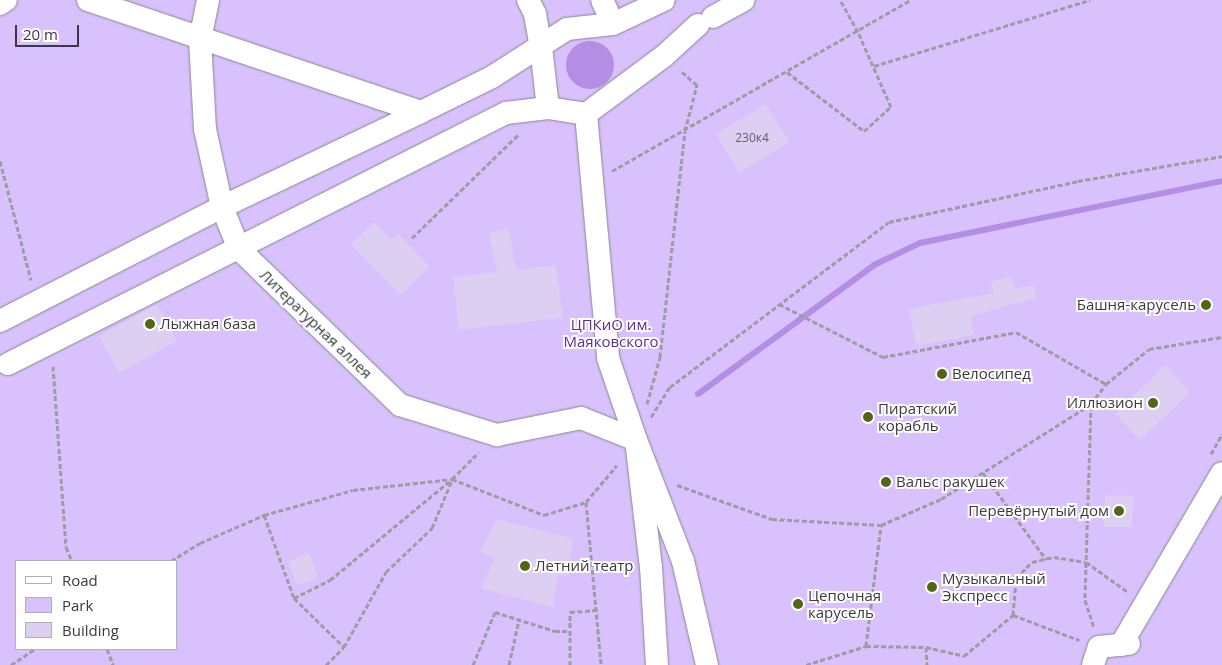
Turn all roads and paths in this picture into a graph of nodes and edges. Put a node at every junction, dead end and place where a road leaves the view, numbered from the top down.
1 (6, 0) edge
2 (88, 0) edge
3 (208, 0) edge
4 (528, 0) edge
5 (602, 0) edge
6 (664, 0) edge
7 (744, 0) edge
8 (840, 0) edge
9 (910, 0) edge
10 (1090, 0) edge
11 (0, 4) edge
12 (613, 24) junction
13 (858, 32) junction
14 (200, 40) junction
15 (541, 47) junction
16 (874, 66) junction
17 (787, 72) junction
18 (548, 108) junction
19 (421, 112) junction
20 (586, 114) junction
21 (685, 131) junction
22 (1222, 156) edge
23 (0, 162) edge
24 (592, 182) junction
25 (222, 207) junction
26 (412, 238) dead end
27 (239, 249) junction
28 (37, 300) junction
29 (779, 304) junction
30 (0, 321) edge
31 (1222, 337) edge
32 (51, 345) junction
33 (3, 364) edge
34 (1106, 384) junction
35 (1091, 404) junction
36 (497, 435) junction
37 (636, 440) junction
38 (983, 472) junction
39 (1222, 473) edge
40 (452, 479) junction
41 (677, 485) dead end
42 (586, 502) junction
43 (264, 515) junction
44 (881, 525) junction
45 (1046, 559) junction
46 (72, 560) edge
47 (173, 560) edge
48 (1086, 562) junction
49 (1130, 593) dead end
50 (294, 598) junction
51 (598, 610) junction
52 (1013, 616) junction
53 (519, 620) junction
54 (570, 631) junction
55 (866, 646) junction
56 (344, 647) junction
57 (926, 647) junction
58 (34, 650) edge
59 (107, 650) edge
60 (1110, 650) edge
61 (11, 665) edge
62 (113, 665) edge
63 (326, 665) edge
64 (473, 665) edge
65 (509, 665) edge
66 (570, 665) edge
67 (601, 665) edge
68 (657, 665) edge
69 (707, 665) edge
70 (806, 665) edge
71 (927, 665) edge

1 - 11 street
2 - 14 street
3 - 14 street, Литературная аллея
4 - 15 street
5 - 12 street
6 - 12 street
7 - 20 street
8 - 13 path
9 - 13 path
10 - 16 path
12 - 15 street
13 - 16 path
13 - 17 path
14 - 19 street
14 - 25 street, Литературная аллея
15 - 18 street
15 - 19 street
16 - 17 path
17 - 21 path
18 - 20 street
18 - 26 path
18 - 27 street
19 - 25 street
20 - 24 street
21 - 24 path
21 - 37 path
22 - 29 path
23 - 28 path
24 - 37 street
25 - 27 street, Литературная аллея
25 - 28 street
27 - 32 street
27 - 36 street, Литературная аллея
28 - 30 street
29 - 34 path
29 - 37 path
31 - 34 path
32 - 33 street
32 - 46 path
34 - 35 path
35 - 38 path
35 - 48 path
36 - 37 street, Литературная аллея
36 - 40 path
37 - 42 path
37 - 68 street
37 - 69 street
38 - 44 path
38 - 45 path
39 - 60 street
40 - 42 path
40 - 43 path
40 - 50 path
40 - 56 path
41 - 44 path
42 - 51 path
43 - 47 path
43 - 50 path
44 - 55 path
45 - 48 path
45 - 52 path
48 - 49 path
48 - 60 path
50 - 56 path
51 - 54 path
51 - 67 path
52 - 57 path
52 - 60 path
53 - 54 path
53 - 64 path
53 - 65 path
54 - 66 path
55 - 57 path
55 - 70 path
56 - 63 path
57 - 71 path
58 - 61 path
59 - 62 path

